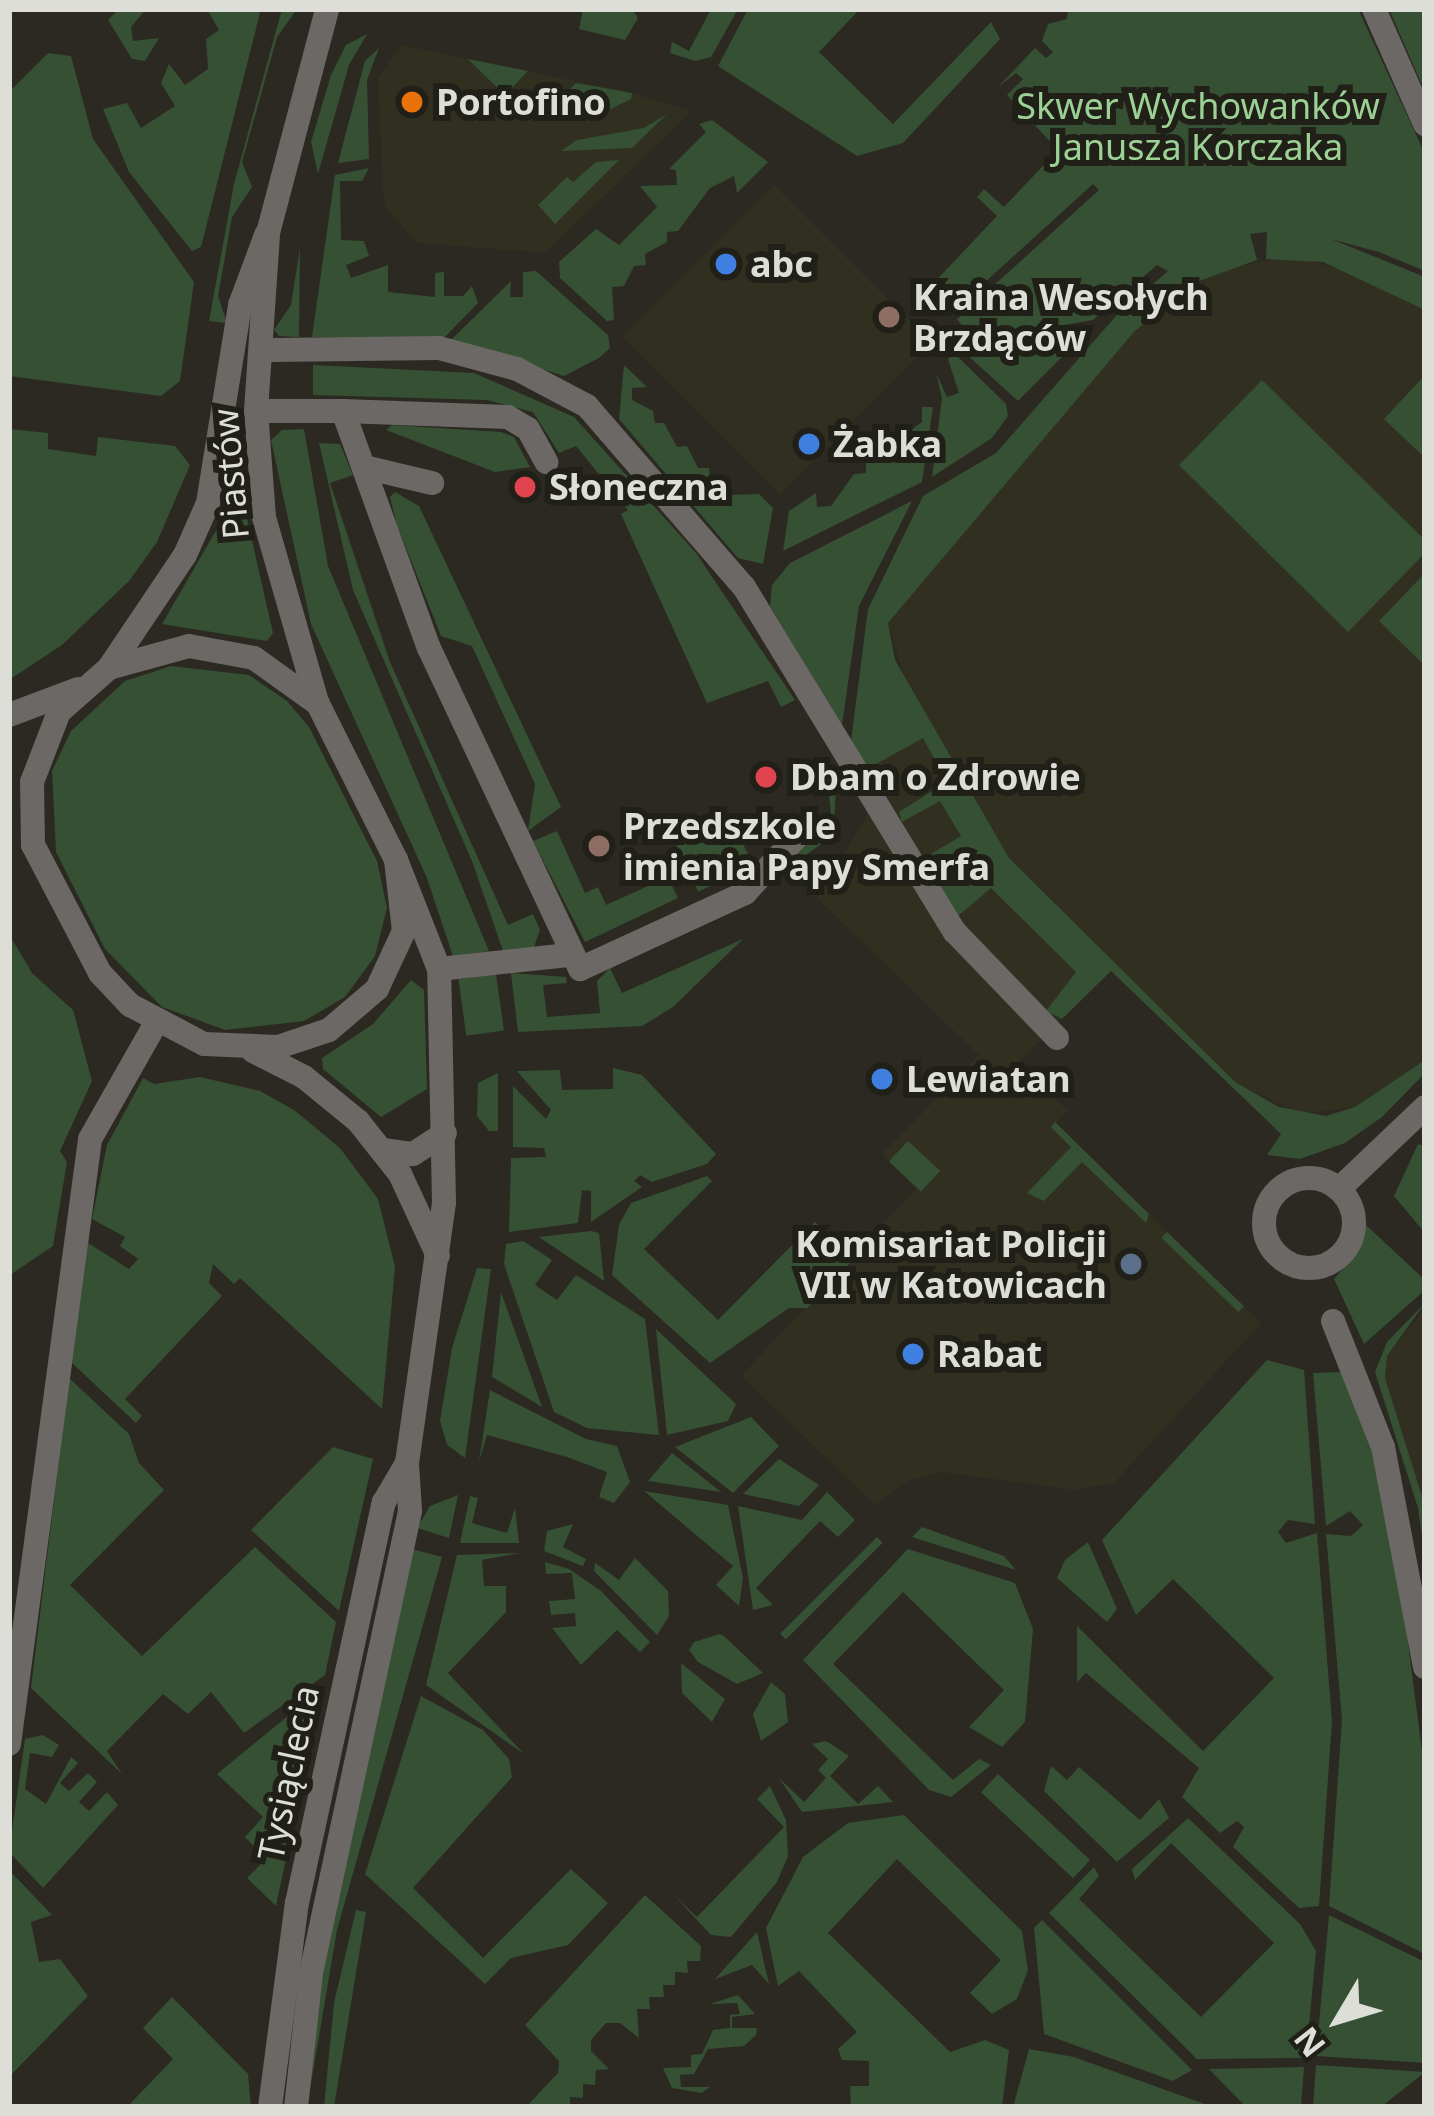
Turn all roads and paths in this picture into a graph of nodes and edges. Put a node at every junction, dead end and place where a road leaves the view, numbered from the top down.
1 (327, 9) edge
2 (1374, 9) edge
3 (1425, 124) edge
4 (268, 233) junction
5 (272, 350) dead end
6 (256, 411) junction
7 (344, 411) junction
8 (546, 462) dead end
9 (368, 468) junction
10 (432, 483) dead end
11 (109, 668) junction
12 (80, 688) junction
13 (318, 704) junction
14 (9, 715) edge
15 (9, 819) edge
16 (804, 829) dead end
17 (33, 844) junction
18 (396, 860) junction
19 (568, 955) junction
20 (439, 969) junction
21 (156, 1023) junction
22 (1057, 1039) dead end
23 (253, 1051) junction
24 (1425, 1107) edge
25 (445, 1133) junction
26 (383, 1150) junction
27 (1339, 1189) dead end
28 (439, 1258) junction
29 (1334, 1321) dead end
30 (407, 1463) junction
31 (1425, 1667) edge
32 (9, 1744) edge
33 (270, 2107) edge
34 (296, 2107) edge

1 - 4 street, Piastów
2 - 3 street
4 - 6 street, Piastów
4 - 11 street, Piastów
5 - 22 street
6 - 7 street
6 - 13 street, Piastów
7 - 8 street
7 - 9 street
9 - 10 street
9 - 19 street
11 - 12 street
11 - 13 street
12 - 14 street
12 - 17 street
13 - 18 street
15 - 17 street
16 - 19 street
17 - 21 street
18 - 20 street, Tysiąclecia
18 - 23 street
19 - 20 street
20 - 25 street, Tysiąclecia
21 - 23 street
21 - 32 street
23 - 26 street
24 - 27 street
25 - 26 street
25 - 28 street, Tysiąclecia
26 - 28 street
28 - 30 street, Tysiąclecia
29 - 31 street
30 - 33 street, Tysiąclecia
30 - 34 street, Tysiąclecia

